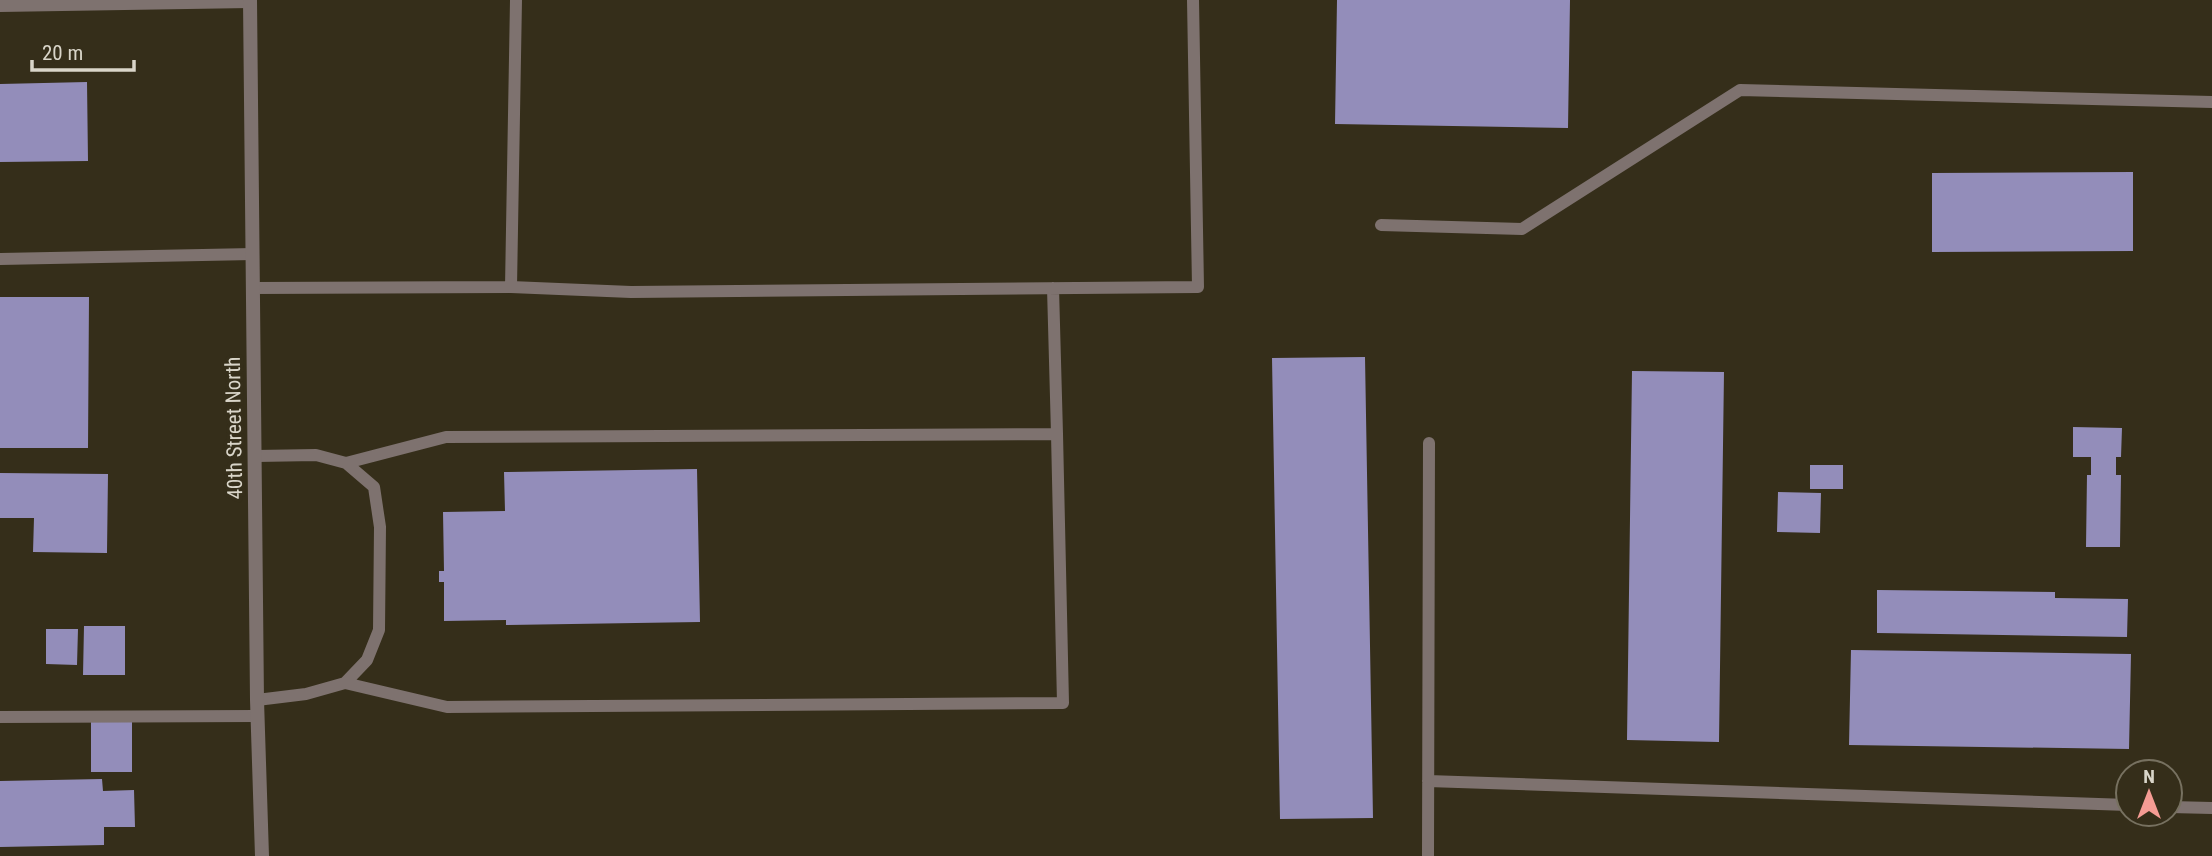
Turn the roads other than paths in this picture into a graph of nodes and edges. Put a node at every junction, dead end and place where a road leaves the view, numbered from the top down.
1 (516, 0) edge
2 (1192, 0) edge
3 (250, 1) edge
4 (0, 6) edge
5 (2212, 102) edge
6 (1381, 225) dead end
7 (253, 254) junction
8 (0, 259) edge
9 (511, 287) junction
10 (253, 288) junction
11 (1053, 288) junction
12 (1057, 434) junction
13 (1429, 443) dead end
14 (256, 456) junction
15 (346, 463) junction
16 (345, 683) junction
17 (257, 700) junction
18 (258, 716) junction
19 (0, 717) edge
20 (1428, 781) junction
21 (2114, 805) edge
22 (2184, 807) edge
23 (2212, 808) edge
24 (262, 856) edge
25 (1428, 856) edge

1 - 9 lane
2 - 11 lane
3 - 4 lane
3 - 7 street, 40th Street North
5 - 6 lane
7 - 8 lane
7 - 10 street, 40th Street North
9 - 10 lane
9 - 11 lane
10 - 14 street, 40th Street North
11 - 12 lane
12 - 15 lane
12 - 16 lane
13 - 20 lane
14 - 15 lane
14 - 17 street, 40th Street North
15 - 16 lane
16 - 17 lane
17 - 18 street, 40th Street North
18 - 19 lane
18 - 24 street, 40th Street North
20 - 21 lane
20 - 25 lane
22 - 23 lane

